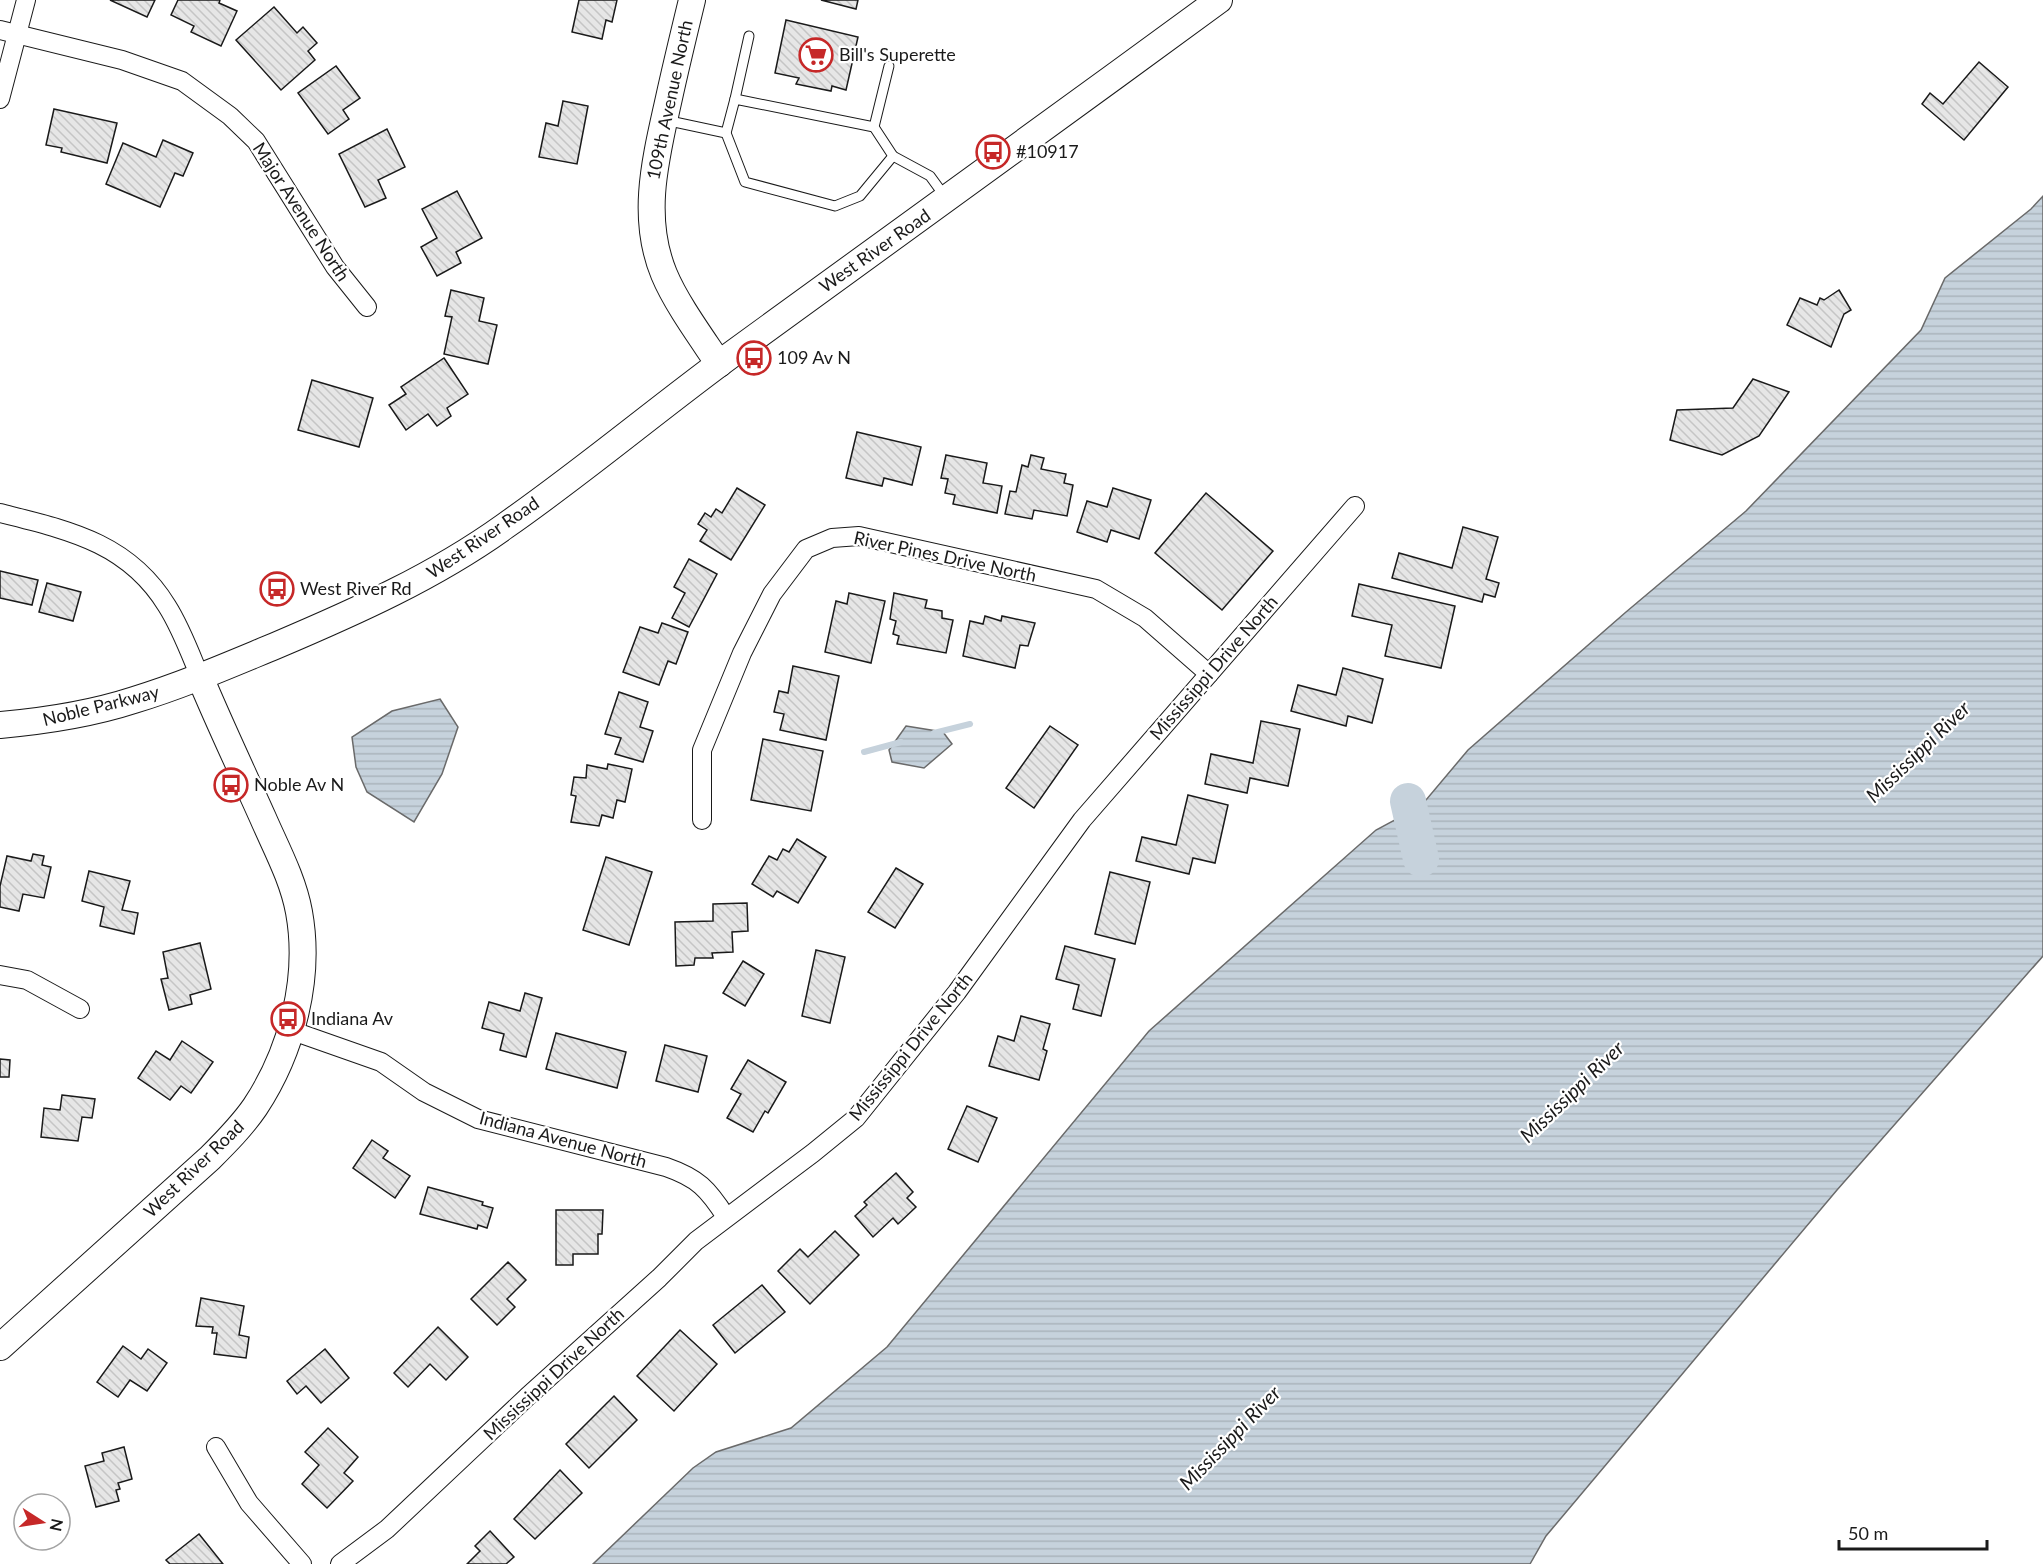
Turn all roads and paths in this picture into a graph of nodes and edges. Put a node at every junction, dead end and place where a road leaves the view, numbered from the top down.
1 (26, 0) edge
2 (692, 0) edge
3 (1219, 0) edge
4 (8, 33) edge
5 (749, 36) dead end
6 (889, 66) dead end
7 (0, 99) edge
8 (735, 99) junction
9 (664, 120) junction
10 (874, 127) junction
11 (726, 133) junction
12 (893, 156) junction
13 (948, 200) junction
14 (367, 307) dead end
15 (719, 364) junction
16 (1355, 506) dead end
17 (0, 513) edge
18 (1209, 674) junction
19 (200, 677) junction
20 (0, 725) edge
21 (702, 820) dead end
22 (0, 975) edge
23 (80, 1009) dead end
24 (290, 1030) junction
25 (726, 1217) junction
26 (0, 1347) edge
27 (216, 1447) dead end
28 (302, 1564) edge
29 (340, 1564) edge

1 - 4 street
2 - 9 main road, 109th Avenue North
3 - 13 main road, West River Road
4 - 7 street
4 - 14 street, Major Avenue North
5 - 8 lane
6 - 10 lane
8 - 10 lane
8 - 11 lane
9 - 11 lane
9 - 15 main road, 109th Avenue North
10 - 12 lane
11 - 12 lane
12 - 13 lane
13 - 15 main road, West River Road
15 - 19 main road, West River Road
16 - 18 street, Mississippi Drive North
17 - 19 street
18 - 21 street, River Pines Drive North
18 - 25 street, Mississippi Drive North
19 - 20 main road, Noble Parkway
19 - 24 main road, West River Road
22 - 23 street
24 - 25 street, Indiana Avenue North
24 - 26 main road, West River Road
25 - 29 street, Mississippi Drive North
27 - 28 street

